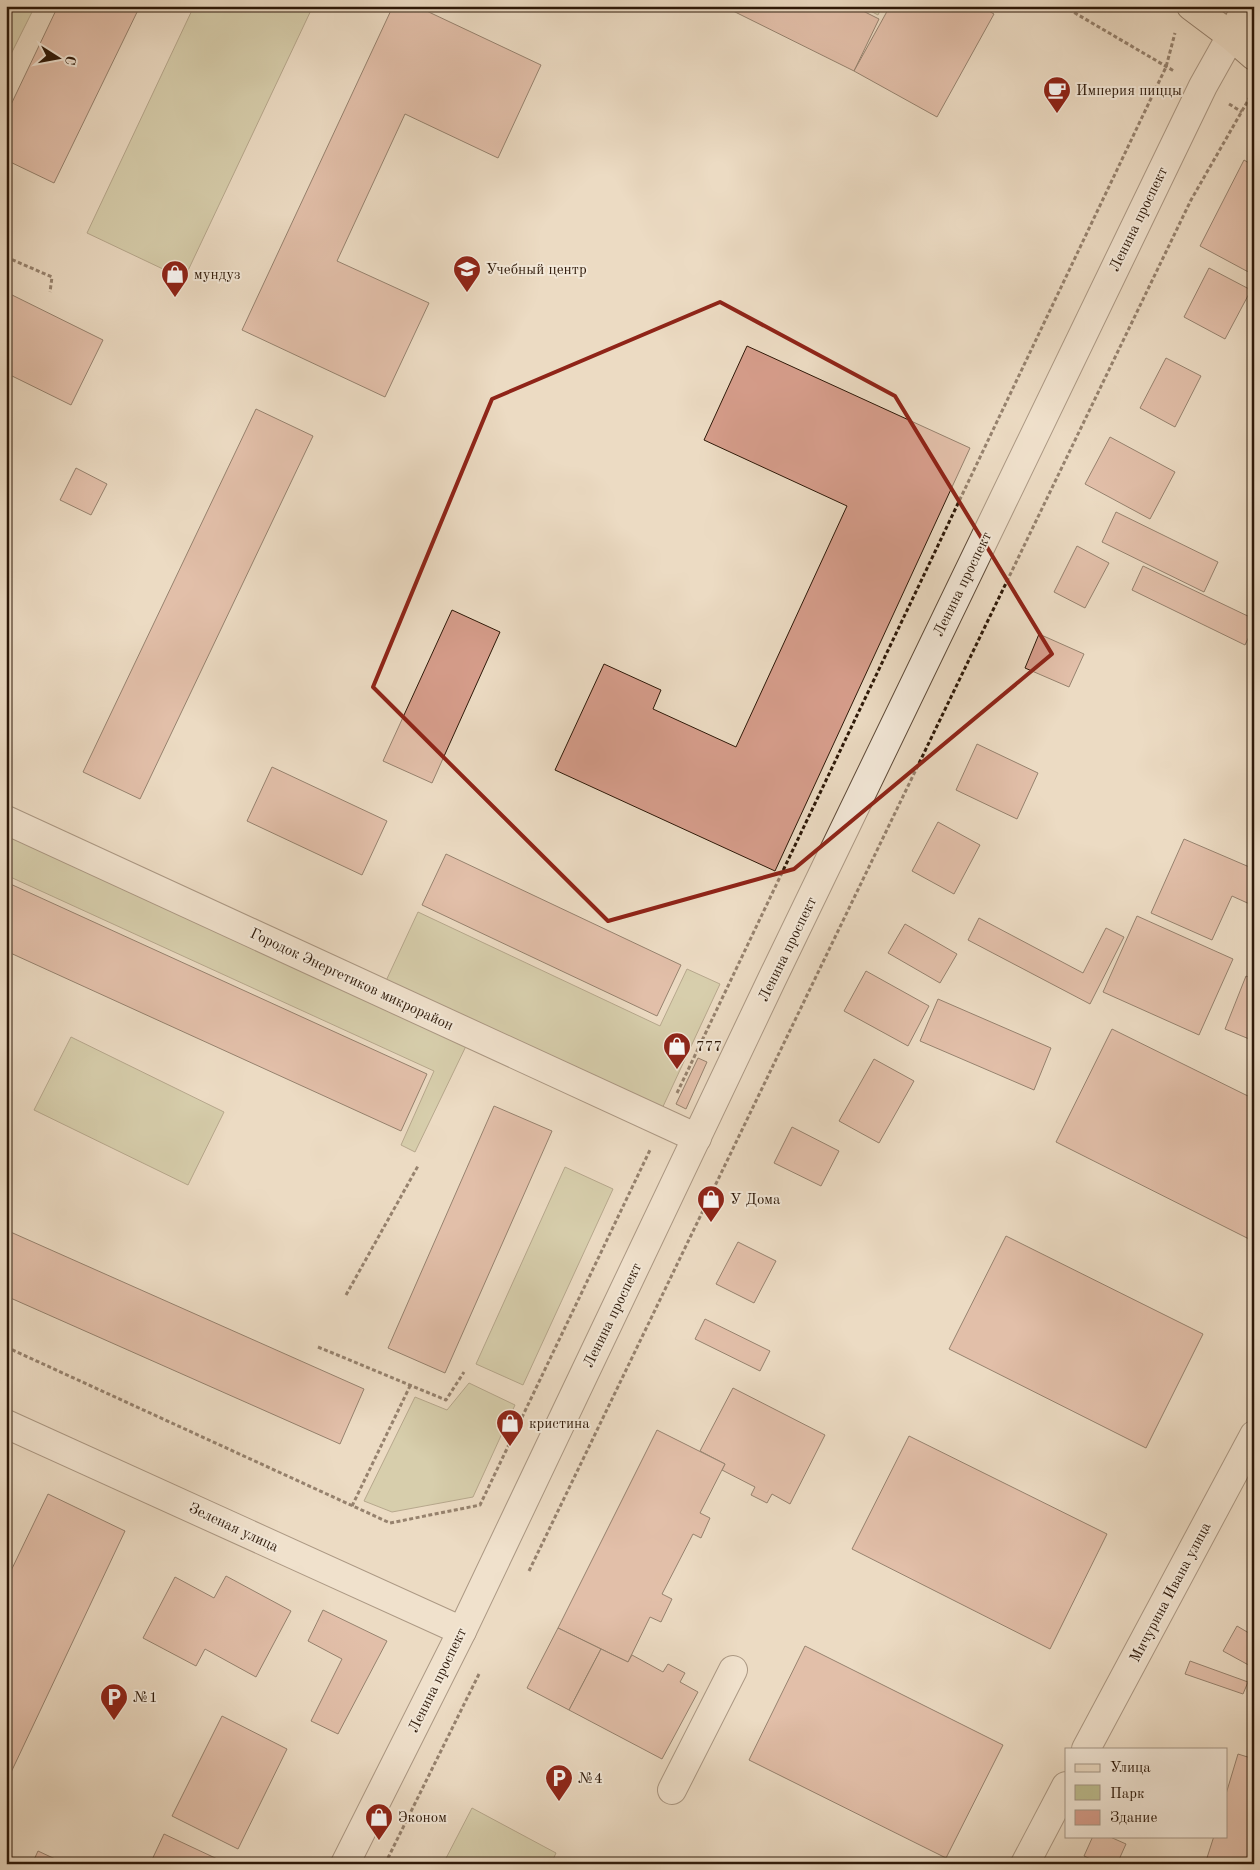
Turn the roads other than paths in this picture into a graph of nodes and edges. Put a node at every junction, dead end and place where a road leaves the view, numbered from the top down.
1 (1191, 6) edge
2 (1247, 6) edge
3 (1231, 36) junction
4 (1254, 56) edge
5 (6, 820) edge
6 (697, 1138) junction
7 (6, 1424) edge
8 (1254, 1435) edge
9 (462, 1631) junction
10 (733, 1670) dead end
11 (1087, 1748) edge
12 (1065, 1788) edge
13 (672, 1790) dead end
14 (345, 1864) edge
15 (1025, 1864) edge

1 - 3 main road
2 - 3 main road
3 - 4 main road
3 - 6 street, Ленина проспект
5 - 6 street, Городок Энергетиков микрорайон
6 - 9 street, Ленина проспект
7 - 9 street, Зеленая улица
8 - 11 street, Мичурина Ивана улица
9 - 14 street, Ленина проспект
10 - 13 street
12 - 15 street

